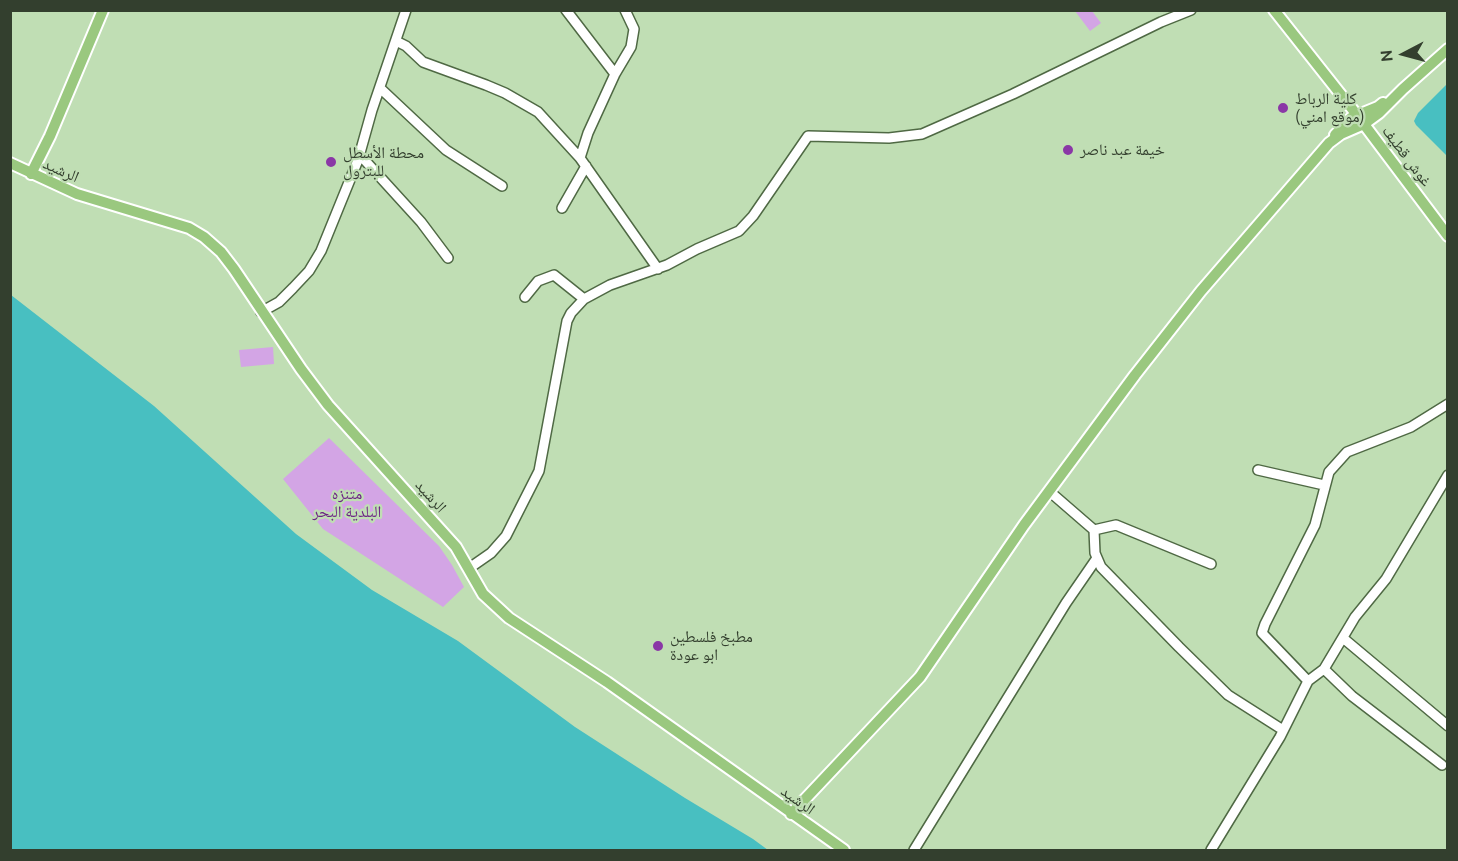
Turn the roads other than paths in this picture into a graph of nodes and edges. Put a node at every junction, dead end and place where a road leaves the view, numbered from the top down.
1 (103, 10) edge
2 (406, 10) edge
3 (566, 10) edge
4 (625, 10) edge
5 (1191, 10) edge
6 (1274, 10) edge
7 (396, 41) junction
8 (1448, 49) edge
9 (615, 74) junction
10 (380, 88) junction
11 (1360, 119) junction
12 (360, 155) junction
13 (583, 162) junction
14 (10, 163) edge
15 (31, 174) junction
16 (502, 186) dead end
17 (562, 208) dead end
18 (1448, 236) edge
19 (448, 258) dead end
20 (658, 269) junction
21 (525, 297) dead end
22 (584, 298) junction
23 (261, 312) junction
24 (1448, 404) edge
25 (1258, 470) dead end
26 (1448, 476) edge
27 (1324, 485) junction
28 (1049, 491) junction
29 (1094, 530) junction
30 (1097, 558) junction
31 (1211, 564) dead end
32 (468, 569) junction
33 (1343, 638) junction
34 (1324, 669) junction
35 (1308, 681) junction
36 (1448, 726) edge
37 (1283, 730) junction
38 (1442, 765) dead end
39 (791, 814) junction
40 (844, 850) edge
41 (914, 850) edge
42 (1211, 850) edge

1 - 15 main road
2 - 7 street
3 - 9 street
4 - 9 street
5 - 20 street
6 - 11 main road, غوش قطيف
7 - 10 street
7 - 13 street
8 - 11 main road
9 - 13 street
10 - 12 street
10 - 16 street
11 - 18 main road, غوش قطيف
11 - 28 main road
12 - 19 street
12 - 23 street
13 - 17 street
13 - 20 street
14 - 15 main road, الرشيد
15 - 23 main road, الرشيد
20 - 22 street
21 - 22 street
22 - 32 street
23 - 32 main road, الرشيد
24 - 27 street
25 - 27 street
26 - 33 street
27 - 35 street
28 - 29 street
28 - 39 main road
29 - 30 street
29 - 31 street
30 - 37 street
30 - 41 street
32 - 39 main road, الرشيد
33 - 34 street
33 - 36 street
34 - 35 street
34 - 38 street
35 - 37 street
37 - 42 street
39 - 40 main road, الرشيد

